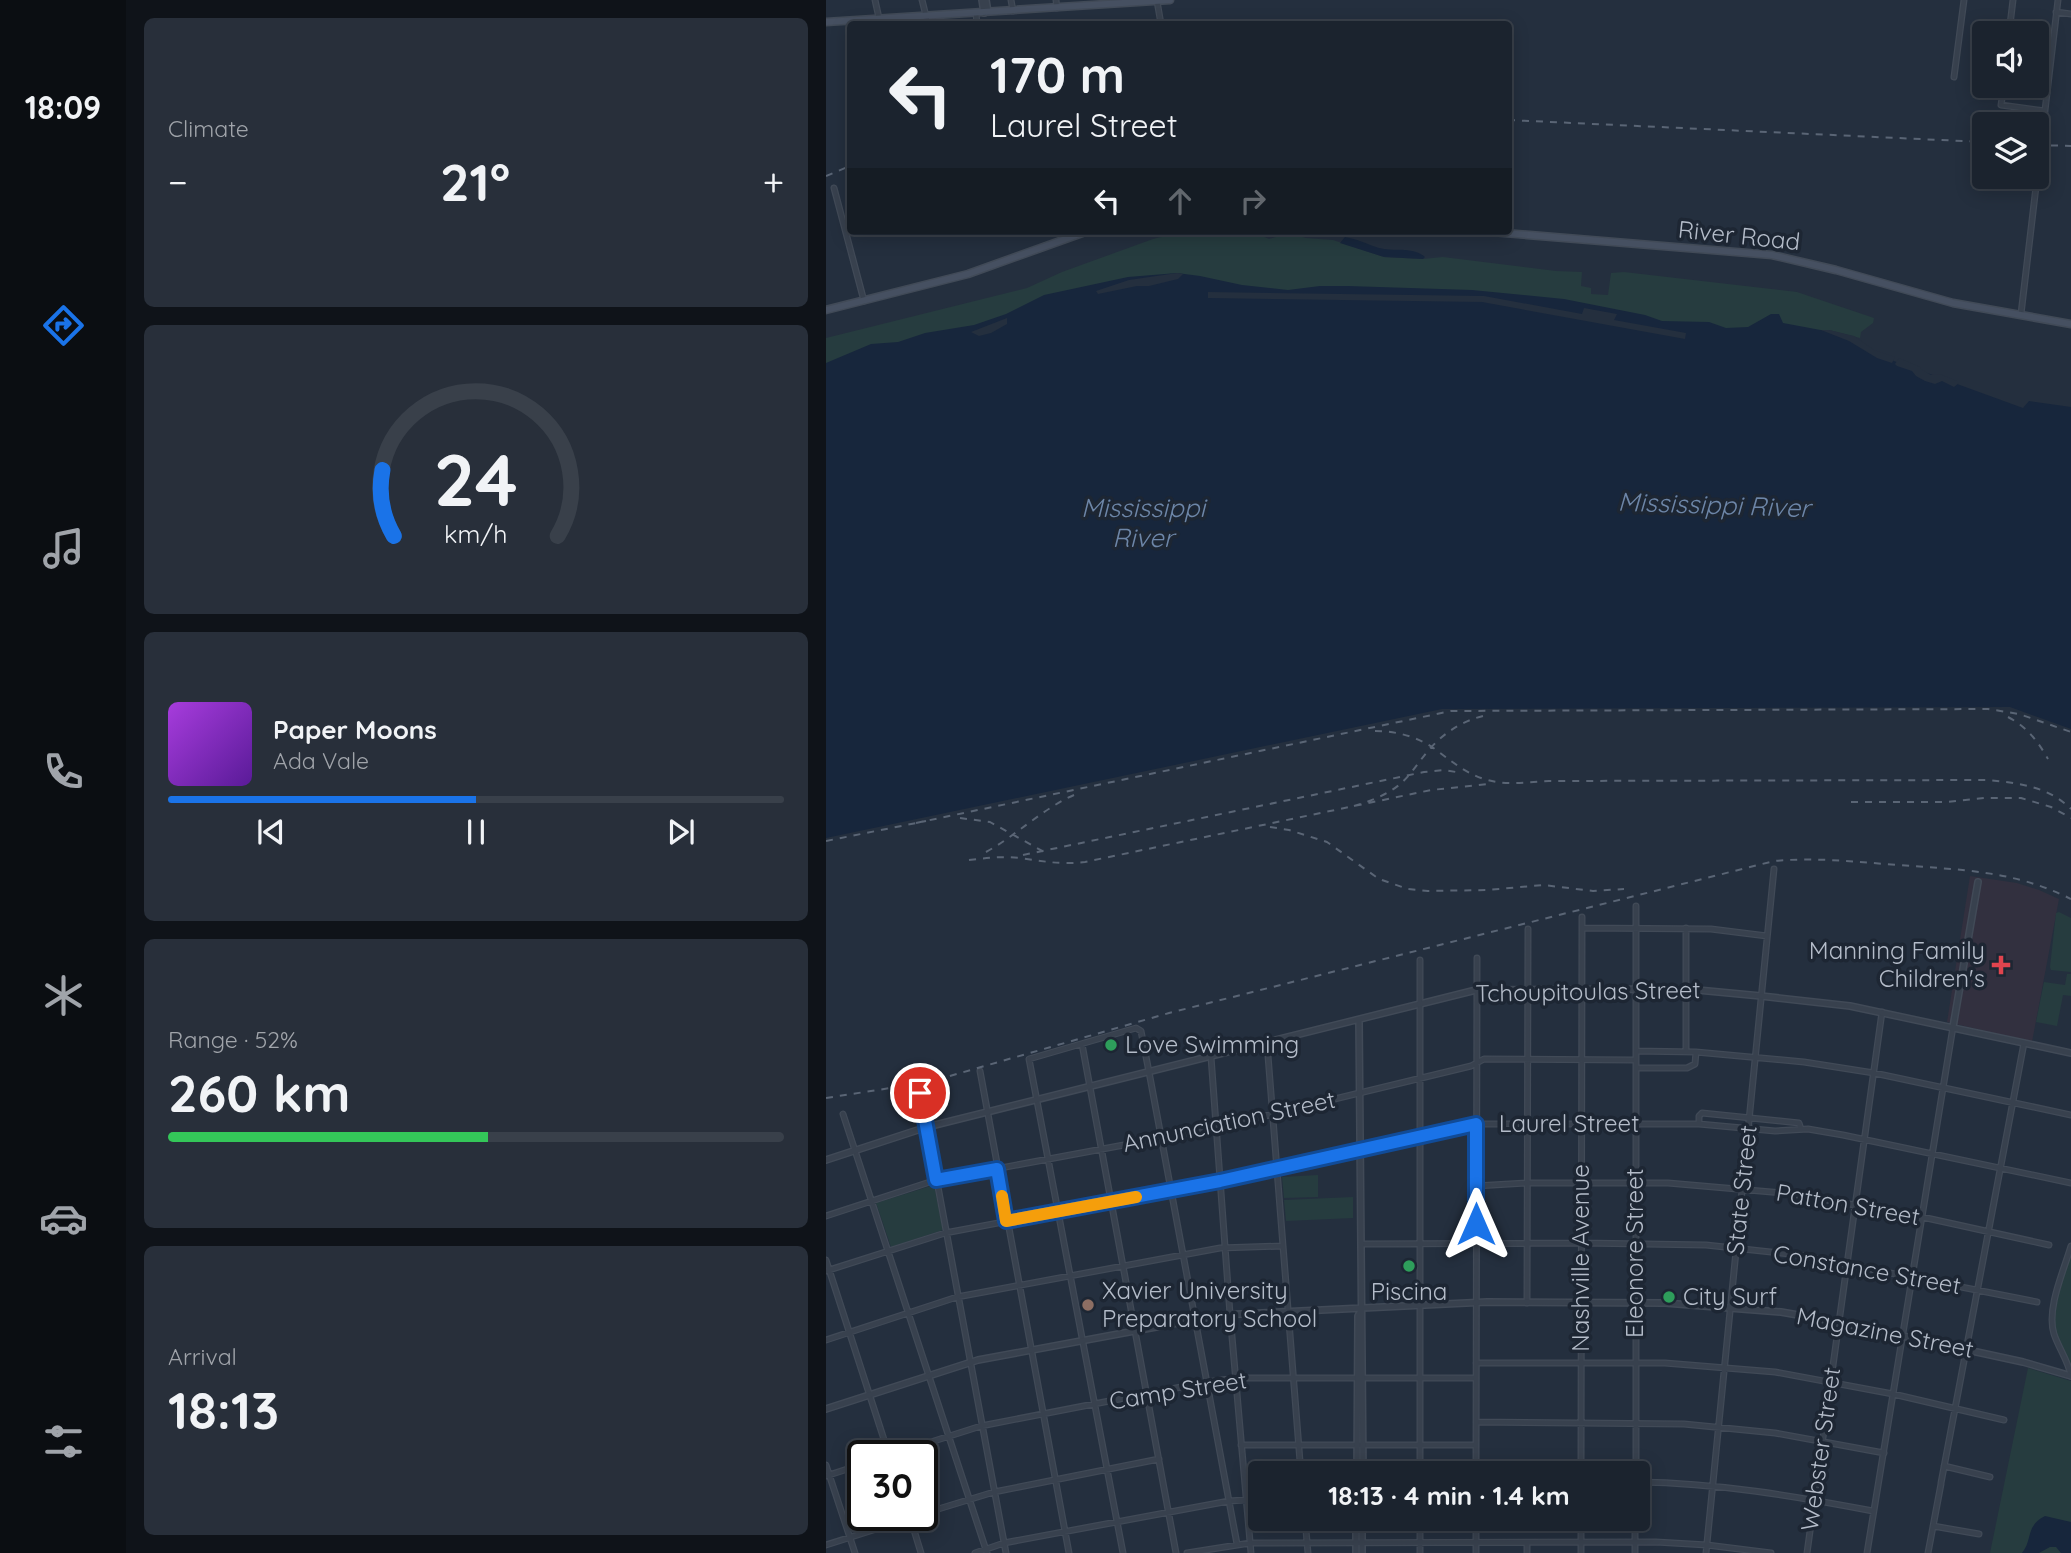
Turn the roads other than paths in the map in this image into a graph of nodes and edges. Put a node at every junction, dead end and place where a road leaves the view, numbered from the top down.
1 (875, 0) edge
2 (922, 0) edge
3 (984, 0) edge
4 (1011, 0) edge
5 (1170, 0) edge
6 (1964, 0) edge
7 (2013, 0) edge
8 (2058, 0) edge
9 (1157, 1) edge
10 (1122, 2) edge
11 (1075, 3) edge
12 (1056, 4) edge
13 (1013, 11) junction
14 (2056, 12) junction
15 (983, 13) junction
16 (2071, 14) edge
17 (926, 15) junction
18 (879, 18) junction
19 (873, 21) edge
20 (927, 21) edge
21 (979, 21) edge
22 (1160, 21) edge
23 (2010, 21) edge
24 (826, 22) edge
25 (847, 22) edge
26 (1955, 77) dead end
27 (2002, 98) edge
28 (2045, 111) junction
29 (834, 187) dead end
30 (1512, 234) edge
31 (1077, 235) edge
32 (864, 301) junction
33 (826, 309) edge
34 (2021, 314) junction
35 (2071, 324) edge
36 (1774, 869) dead end
37 (1978, 882) dead end
38 (1636, 906) dead end
39 (1582, 917) dead end
40 (1582, 928) junction
41 (1636, 928) junction
42 (1686, 928) junction
43 (1528, 929) dead end
44 (1767, 936) junction
45 (1477, 958) dead end
46 (1420, 960) dead end
47 (1527, 989) junction
48 (1582, 989) junction
49 (1636, 989) junction
50 (1687, 989) junction
51 (1476, 990) junction
52 (1761, 996) junction
53 (1420, 1004) junction
54 (1882, 1012) junction
55 (1359, 1020) junction
56 (1953, 1027) junction
57 (1267, 1043) junction
58 (2024, 1043) junction
59 (1082, 1044) junction
60 (1636, 1051) junction
61 (1686, 1051) junction
62 (1696, 1052) junction
63 (2071, 1053) edge
64 (1211, 1057) junction
65 (1755, 1057) junction
66 (1527, 1059) junction
67 (1582, 1059) junction
68 (1636, 1060) junction
69 (1476, 1064) junction
70 (1636, 1069) junction
71 (979, 1071) dead end
72 (1150, 1072) junction
73 (1874, 1073) junction
74 (1420, 1078) junction
75 (1090, 1087) junction
76 (1943, 1088) junction
77 (920, 1090) dead end
78 (1360, 1094) junction
79 (1038, 1100) junction
80 (2012, 1102) junction
81 (987, 1113) junction
82 (843, 1114) dead end
83 (1272, 1115) junction
84 (2071, 1115) edge
85 (1750, 1117) junction
86 (1636, 1123) junction
87 (1476, 1124) junction
88 (1528, 1124) junction
89 (1581, 1124) junction
90 (1699, 1125) junction
91 (927, 1127) junction
92 (1215, 1128) junction
93 (1749, 1129) junction
94 (1801, 1129) junction
95 (1420, 1137) junction
96 (1161, 1138) junction
97 (1865, 1139) junction
98 (1101, 1149) junction
99 (855, 1151) junction
100 (1360, 1151) junction
101 (1933, 1153) junction
102 (1049, 1159) junction
103 (826, 1160) edge
104 (2000, 1167) junction
105 (997, 1169) junction
106 (1277, 1169) junction
107 (936, 1180) junction
108 (1220, 1181) junction
109 (1527, 1183) junction
110 (1581, 1183) junction
111 (1636, 1183) junction
112 (2071, 1183) edge
113 (1476, 1186) junction
114 (1743, 1189) junction
115 (1171, 1191) junction
116 (872, 1201) junction
117 (1111, 1202) junction
118 (1856, 1204) junction
119 (1058, 1212) junction
120 (826, 1216) edge
121 (1922, 1217) junction
122 (1006, 1221) junction
123 (1988, 1232) junction
124 (945, 1233) junction
125 (1419, 1243) junction
126 (1476, 1243) junction
127 (1582, 1243) junction
128 (1636, 1243) junction
129 (1362, 1244) junction
130 (1528, 1244) junction
131 (2049, 1245) dead end
132 (1282, 1246) junction
133 (2071, 1246) edge
134 (1225, 1248) junction
135 (1737, 1248) junction
136 (888, 1251) junction
137 (1183, 1255) junction
138 (826, 1260) edge
139 (1847, 1263) junction
140 (1123, 1265) junction
141 (828, 1271) edge
142 (1070, 1276) junction
143 (1912, 1278) junction
144 (1019, 1286) junction
145 (1977, 1290) junction
146 (957, 1297) junction
147 (2036, 1302) dead end
148 (1475, 1303) junction
149 (1527, 1303) junction
150 (1581, 1303) junction
151 (1635, 1303) junction
152 (1420, 1307) junction
153 (1731, 1308) junction
154 (1362, 1309) junction
155 (1288, 1312) junction
156 (908, 1313) junction
157 (1230, 1314) junction
158 (1195, 1319) junction
159 (1838, 1322) junction
160 (1135, 1331) junction
161 (849, 1332) junction
162 (1902, 1336) junction
163 (826, 1340) edge
164 (1082, 1340) junction
165 (1031, 1350) junction
166 (1966, 1350) junction
167 (970, 1362) junction
168 (1476, 1363) junction
169 (1581, 1363) junction
170 (1635, 1363) junction
171 (1725, 1368) junction
172 (929, 1376) junction
173 (2071, 1376) edge
174 (1236, 1378) junction
175 (1476, 1378) junction
176 (1294, 1379) junction
177 (1360, 1379) junction
178 (1420, 1379) junction
179 (1207, 1382) junction
180 (1829, 1382) junction
181 (1147, 1394) junction
182 (1893, 1394) junction
183 (870, 1395) junction
184 (1094, 1404) junction
185 (1955, 1408) junction
186 (826, 1409) edge
187 (1042, 1413) junction
188 (2004, 1420) dead end
189 (1476, 1422) junction
190 (1582, 1422) junction
191 (1636, 1422) junction
192 (981, 1426) junction
193 (1720, 1427) junction
194 (949, 1436) junction
195 (884, 1440) edge
196 (937, 1440) edge
197 (1822, 1441) junction
198 (1241, 1445) junction
199 (1420, 1445) junction
200 (1476, 1445) junction
201 (1299, 1446) junction
202 (1360, 1446) junction
203 (1884, 1453) junction
204 (1159, 1459) junction
205 (1300, 1461) edge
206 (1358, 1461) edge
207 (1362, 1461) edge
208 (1420, 1461) edge
209 (1476, 1461) edge
210 (1581, 1461) edge
211 (1636, 1461) edge
212 (826, 1465) edge
213 (1944, 1466) junction
214 (847, 1469) edge
215 (1107, 1469) junction
216 (828, 1475) edge
217 (1990, 1477) dead end
218 (1055, 1480) junction
219 (1650, 1483) edge
220 (1714, 1486) junction
221 (994, 1492) junction
222 (969, 1499) junction
223 (1246, 1499) junction
224 (1814, 1500) junction
225 (1229, 1501) junction
226 (938, 1509) edge
227 (1873, 1511) junction
228 (1169, 1512) junction
229 (1116, 1522) junction
230 (1933, 1526) junction
231 (868, 1531) edge
232 (914, 1531) edge
233 (1306, 1531) edge
234 (1357, 1531) edge
235 (1361, 1531) edge
236 (1420, 1531) edge
237 (1476, 1531) edge
238 (1581, 1531) edge
239 (1636, 1531) edge
240 (1065, 1532) junction
241 (1979, 1534) dead end
242 (850, 1537) junction
243 (1476, 1542) junction
244 (1581, 1542) junction
245 (1636, 1542) junction
246 (1004, 1543) junction
247 (1250, 1543) junction
248 (1420, 1543) junction
249 (1527, 1543) junction
250 (1237, 1544) junction
251 (1307, 1544) junction
252 (1359, 1544) junction
253 (826, 1545) edge
254 (1707, 1545) junction
255 (986, 1551) edge
256 (855, 1553) edge
257 (921, 1553) edge
258 (975, 1553) edge
259 (1006, 1553) edge
260 (1069, 1553) edge
261 (1122, 1553) edge
262 (1176, 1553) edge
263 (1187, 1553) edge
264 (1251, 1553) edge
265 (1308, 1553) edge
266 (1356, 1553) edge
267 (1362, 1553) edge
268 (1420, 1553) edge
269 (1476, 1553) edge
270 (1527, 1553) edge
271 (1581, 1553) edge
272 (1635, 1553) edge
273 (1706, 1553) edge
274 (1771, 1553) edge
275 (1807, 1553) edge
276 (1867, 1553) edge
277 (1928, 1553) edge

1 - 18 street
2 - 17 street
3 - 15 street
4 - 13 street
5 - 9 main road
6 - 26 street
7 - 23 street
8 - 14 street
9 - 10 main road
9 - 22 street
10 - 11 main road
11 - 12 main road
12 - 13 main road
13 - 15 main road
14 - 16 street
14 - 28 street
15 - 17 main road
15 - 21 street
17 - 18 main road
17 - 20 street
18 - 19 main road
24 - 25 main road
27 - 28 street
28 - 34 street
29 - 32 street
30 - 34 main road, River Road
31 - 32 main road
32 - 33 main road
34 - 35 main road, River Road
36 - 44 street, State Street
37 - 56 street
38 - 41 street, Eleonore Street
39 - 40 street, Nashville Avenue
40 - 41 street
40 - 48 street, Nashville Avenue
41 - 42 street
41 - 49 street, Eleonore Street
42 - 44 street
42 - 50 street
43 - 47 street
44 - 52 street, State Street
45 - 51 street
46 - 53 street
47 - 48 street, Tchoupitoulas Street
47 - 51 street, Tchoupitoulas Street
47 - 66 street
48 - 49 street, Tchoupitoulas Street
48 - 67 street, Nashville Avenue
49 - 50 street, Tchoupitoulas Street
49 - 60 street, Eleonore Street
50 - 52 street, Tchoupitoulas Street
50 - 61 street
51 - 53 street, Tchoupitoulas Street
51 - 69 street
52 - 54 street, Tchoupitoulas Street
52 - 65 street, State Street
53 - 55 street, Tchoupitoulas Street
53 - 74 street
54 - 56 street, Tchoupitoulas Street
54 - 73 street, Webster Street
55 - 57 street, Tchoupitoulas Street
55 - 78 street
56 - 58 street, Tchoupitoulas Street
56 - 76 street
57 - 64 street, Tchoupitoulas Street
57 - 83 street
58 - 63 street, Tchoupitoulas Street
58 - 80 street
59 - 72 street
59 - 75 street
59 - 79 street
60 - 61 street
60 - 68 street, Eleonore Street
61 - 62 street
62 - 65 street
62 - 70 street
64 - 72 street, Tchoupitoulas Street
64 - 92 street
65 - 73 street
65 - 85 street, State Street
66 - 67 street, Annunciation Street
66 - 69 street, Annunciation Street
66 - 88 street
67 - 68 street, Annunciation Street
67 - 89 street, Nashville Avenue
68 - 70 street, Eleonore Street
69 - 74 street, Annunciation Street
69 - 87 street
70 - 86 street, Eleonore Street
71 - 81 street
72 - 75 street, Tchoupitoulas Street
72 - 96 street
73 - 76 street
73 - 97 street, Webster Street
74 - 78 street, Annunciation Street
74 - 95 street
75 - 79 street, Tchoupitoulas Street
75 - 98 street
76 - 80 street
76 - 101 street
77 - 91 street
78 - 83 street, Annunciation Street
78 - 100 street
79 - 81 street, Tchoupitoulas Street
79 - 102 street
80 - 84 street
80 - 104 street
81 - 91 street, Tchoupitoulas Street
81 - 105 street
82 - 99 street
83 - 92 street, Annunciation Street
83 - 106 street
85 - 90 street, Laurel Street
85 - 93 street, State Street
85 - 94 street, Laurel Street
86 - 89 street, Laurel Street
86 - 90 street, Laurel Street
86 - 111 street, Eleonore Street
87 - 88 street, Laurel Street
87 - 95 street, Laurel Street
87 - 113 street
88 - 89 street, Laurel Street
88 - 109 street
89 - 110 street, Nashville Avenue
90 - 93 street, Laurel Street
91 - 99 street, Tchoupitoulas Street
91 - 107 street
92 - 96 street, Annunciation Street
92 - 108 street
93 - 94 street, Laurel Street
93 - 114 street, State Street
94 - 97 street, Laurel Street
95 - 100 street, Laurel Street
95 - 125 street
96 - 98 street, Annunciation Street
96 - 115 street
97 - 101 street, Laurel Street
97 - 118 street, Webster Street
98 - 102 street, Annunciation Street
98 - 117 street
99 - 103 street, Tchoupitoulas Street
99 - 116 street
100 - 106 street, Laurel Street
100 - 129 street
101 - 104 street, Laurel Street
101 - 121 street
102 - 105 street, Annunciation Street
102 - 119 street
104 - 112 street, Laurel Street
104 - 123 street
105 - 107 street, Annunciation Street
105 - 122 street
106 - 108 street, Laurel Street
106 - 132 street
107 - 116 street, Annunciation Street
107 - 124 street
108 - 115 street, Laurel Street
108 - 134 street
109 - 110 street, Patton Street
109 - 113 street, Patton Street
109 - 130 street
110 - 111 street, Patton Street
110 - 127 street, Nashville Avenue
111 - 114 street, Patton Street
111 - 128 street, Eleonore Street
113 - 126 street
114 - 118 street, Patton Street
114 - 135 street, State Street
115 - 117 street, Laurel Street
115 - 137 street
116 - 120 street, Annunciation Street
116 - 136 street
117 - 119 street, Laurel Street
117 - 140 street
118 - 121 street, Patton Street
118 - 139 street, Webster Street
119 - 122 street, Laurel Street
119 - 142 street
121 - 123 street, Patton Street
121 - 143 street
122 - 124 street, Laurel Street
122 - 144 street
123 - 131 street, Patton Street
123 - 145 street
124 - 136 street, Laurel Street
124 - 146 street
125 - 126 street, Constance Street
125 - 129 street, Constance Street
125 - 152 street
126 - 130 street, Constance Street
126 - 148 street
127 - 128 street, Constance Street
127 - 130 street, Constance Street
127 - 150 street, Nashville Avenue
128 - 135 street, Constance Street
128 - 151 street, Eleonore Street
129 - 154 street
130 - 149 street
132 - 134 street
132 - 155 street
133 - 173 street
134 - 137 street
134 - 157 street
135 - 139 street, Constance Street
135 - 153 street, State Street
136 - 141 street, Laurel Street
136 - 156 street
137 - 140 street
137 - 158 street
138 - 141 street
139 - 143 street, Constance Street
139 - 159 street, Webster Street
140 - 142 street
140 - 160 street
141 - 161 street
142 - 144 street
142 - 164 street
143 - 145 street, Constance Street
143 - 162 street
144 - 146 street
144 - 165 street
145 - 147 street, Constance Street
145 - 166 street
146 - 156 street
146 - 167 street
148 - 149 street, Magazine Street
148 - 152 street, Magazine Street
148 - 168 street
149 - 150 street, Magazine Street
150 - 151 street, Magazine Street
150 - 169 street, Nashville Avenue
151 - 153 street, Magazine Street
151 - 170 street, Eleonore Street
152 - 154 street, Magazine Street
152 - 178 street
153 - 159 street, Magazine Street
153 - 171 street, State Street
154 - 155 street, Magazine Street
154 - 177 street
155 - 157 street, Magazine Street
155 - 176 street
156 - 161 street
156 - 172 street
157 - 158 street, Magazine Street
157 - 174 street
158 - 160 street, Magazine Street
158 - 179 street
159 - 162 street, Magazine Street
159 - 180 street, Webster Street
160 - 164 street, Magazine Street
160 - 181 street
161 - 163 street
161 - 183 street
162 - 166 street, Magazine Street
162 - 182 street
164 - 165 street, Magazine Street
164 - 184 street
165 - 167 street, Magazine Street
165 - 187 street
166 - 173 street, Magazine Street
166 - 185 street
167 - 172 street, Magazine Street
167 - 192 street
168 - 169 street
168 - 175 street
169 - 170 street
169 - 190 street, Nashville Avenue
170 - 171 street
170 - 191 street, Eleonore Street
171 - 180 street
171 - 193 street, State Street
172 - 183 street, Magazine Street
172 - 194 street
174 - 176 street, Camp Street
174 - 179 street, Camp Street
174 - 198 street
175 - 178 street, Camp Street
175 - 189 street
176 - 177 street, Camp Street
176 - 201 street
177 - 178 street, Camp Street
177 - 202 street
178 - 199 street
179 - 181 street, Camp Street
179 - 225 street
180 - 182 street
180 - 197 street, Webster Street
181 - 184 street, Camp Street
181 - 204 street
182 - 185 street
182 - 203 street
183 - 186 street, Magazine Street
183 - 195 street
184 - 187 street, Camp Street
184 - 215 street
185 - 188 street
185 - 213 street
187 - 192 street, Camp Street
187 - 218 street
189 - 190 street
189 - 200 street
190 - 191 street
190 - 210 street, Nashville Avenue
191 - 193 street
191 - 211 street, Eleonore Street
192 - 194 street, Camp Street
192 - 221 street
193 - 197 street
193 - 220 street, State Street
194 - 196 street, Camp Street
194 - 222 street
197 - 203 street
197 - 224 street, Webster Street
198 - 201 street
198 - 223 street
199 - 200 street
199 - 202 street
199 - 208 street
200 - 209 street
201 - 202 street
201 - 205 street
202 - 206 street
202 - 207 street
203 - 227 street
204 - 215 street
204 - 228 street
212 - 216 street
213 - 217 street
213 - 230 street
214 - 216 street
215 - 218 street
215 - 229 street
216 - 242 street
218 - 221 street
218 - 240 street
219 - 220 street
220 - 224 street
220 - 254 street, State Street
221 - 222 street
221 - 246 street
222 - 226 street
222 - 255 street
223 - 225 street
223 - 247 street
224 - 227 street
224 - 275 street, Webster Street
225 - 228 street
225 - 250 street
227 - 276 street
228 - 229 street
228 - 262 street
229 - 240 street
229 - 261 street
230 - 241 street
230 - 277 street
231 - 242 street
232 - 257 street
233 - 251 street
234 - 252 street
235 - 252 street
236 - 248 street
237 - 243 street
238 - 244 street
239 - 245 street
240 - 246 street
240 - 260 street
242 - 253 street
242 - 256 street
243 - 248 street
243 - 249 street
243 - 269 street
244 - 245 street
244 - 249 street
244 - 271 street
245 - 254 street
245 - 272 street
246 - 255 street
246 - 259 street
247 - 250 street
247 - 251 street
247 - 264 street
248 - 252 street
248 - 268 street
249 - 270 street
250 - 263 street
251 - 252 street
251 - 265 street
252 - 266 street
252 - 267 street
254 - 273 street, State Street
254 - 274 street
255 - 258 street

